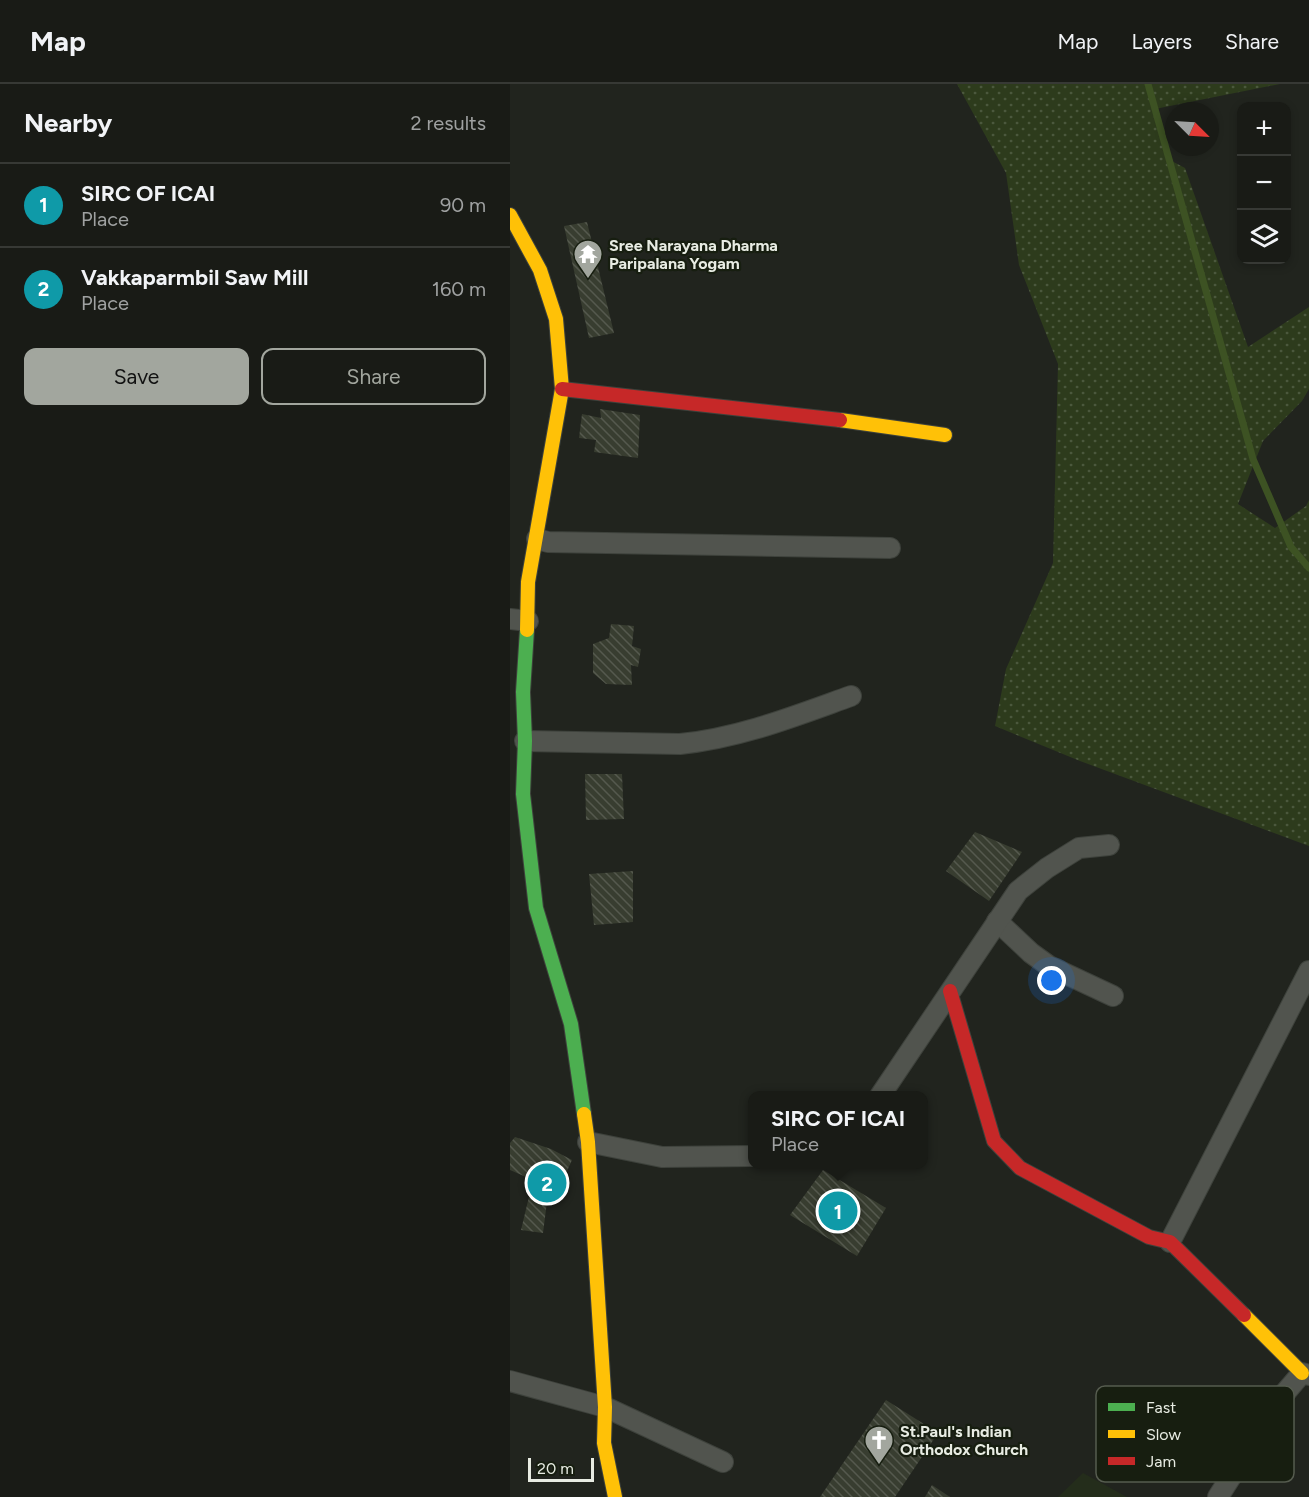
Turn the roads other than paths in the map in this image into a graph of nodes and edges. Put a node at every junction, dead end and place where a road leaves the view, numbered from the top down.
1 (511, 217) edge
2 (562, 389) junction
3 (945, 435) dead end
4 (537, 539) junction
5 (890, 548) dead end
6 (519, 620) edge
7 (852, 696) dead end
8 (525, 741) junction
9 (1109, 845) dead end
10 (997, 921) junction
11 (1309, 971) edge
12 (950, 991) junction
13 (1113, 996) dead end
14 (883, 1091) edge
15 (588, 1142) junction
16 (748, 1156) edge
17 (1170, 1242) junction
18 (1305, 1374) edge
19 (510, 1380) edge
20 (1292, 1386) edge
21 (604, 1407) junction
22 (723, 1462) dead end
23 (1228, 1482) edge
24 (615, 1497) edge
25 (1218, 1497) edge

1 - 2 main road
2 - 3 main road
2 - 4 main road
4 - 5 street
4 - 6 main road
6 - 8 main road
7 - 8 street
8 - 15 main road
9 - 10 street
10 - 12 street
10 - 13 street
11 - 17 street
12 - 14 street
12 - 17 main road
15 - 16 street
15 - 21 main road
17 - 18 main road
18 - 20 street
19 - 21 street
21 - 22 street
21 - 24 main road
23 - 25 street

